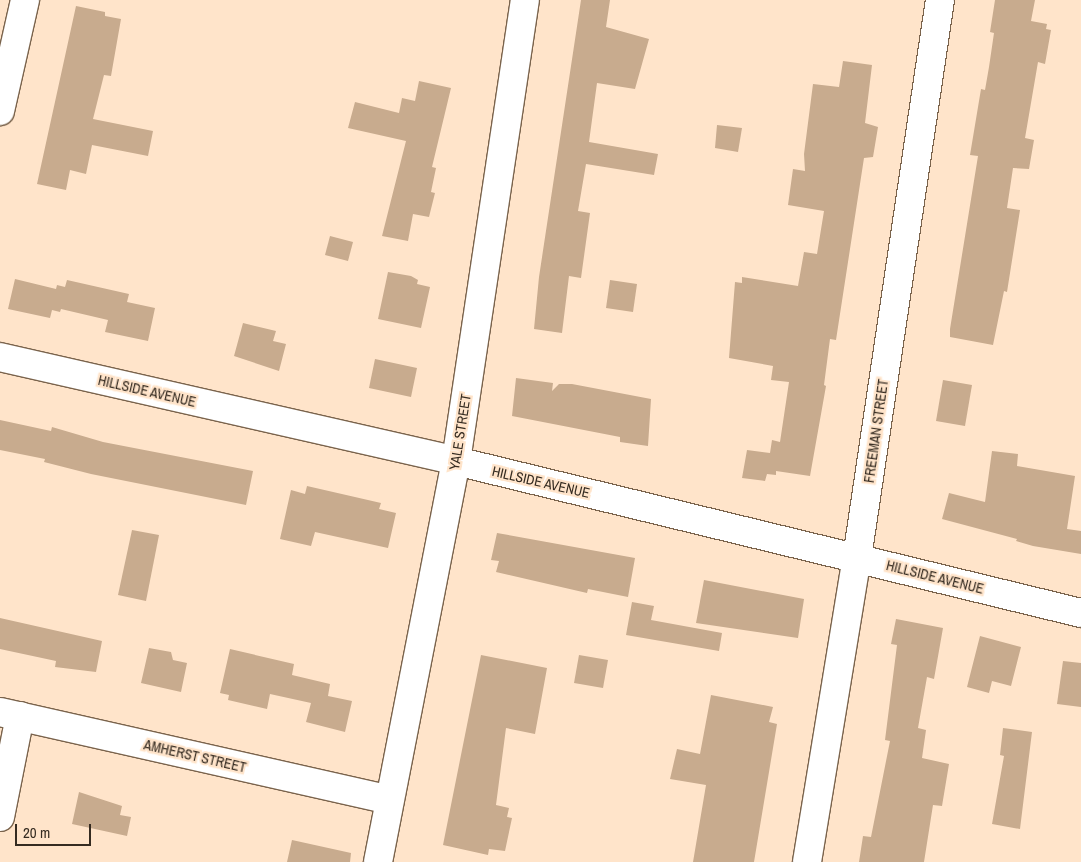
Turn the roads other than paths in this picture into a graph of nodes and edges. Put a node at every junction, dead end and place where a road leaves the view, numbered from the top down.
1 (25, 0) edge
2 (525, 0) edge
3 (940, 0) edge
4 (0, 111) edge
5 (0, 357) edge
6 (456, 461) junction
7 (857, 558) junction
8 (1081, 612) edge
9 (10, 714) edge
10 (389, 800) junction
11 (0, 817) edge
12 (378, 862) edge
13 (807, 862) edge

1 - 4 street
2 - 6 street, YALE STREET
3 - 7 street, FREEMAN STREET
5 - 6 street, HILLSIDE AVENUE
6 - 7 street, HILLSIDE AVENUE
6 - 10 street, YALE STREET
7 - 8 street, HILLSIDE AVENUE
7 - 13 street, FREEMAN STREET
9 - 10 street, AMHERST STREET
9 - 11 street
10 - 12 street, YALE STREET

